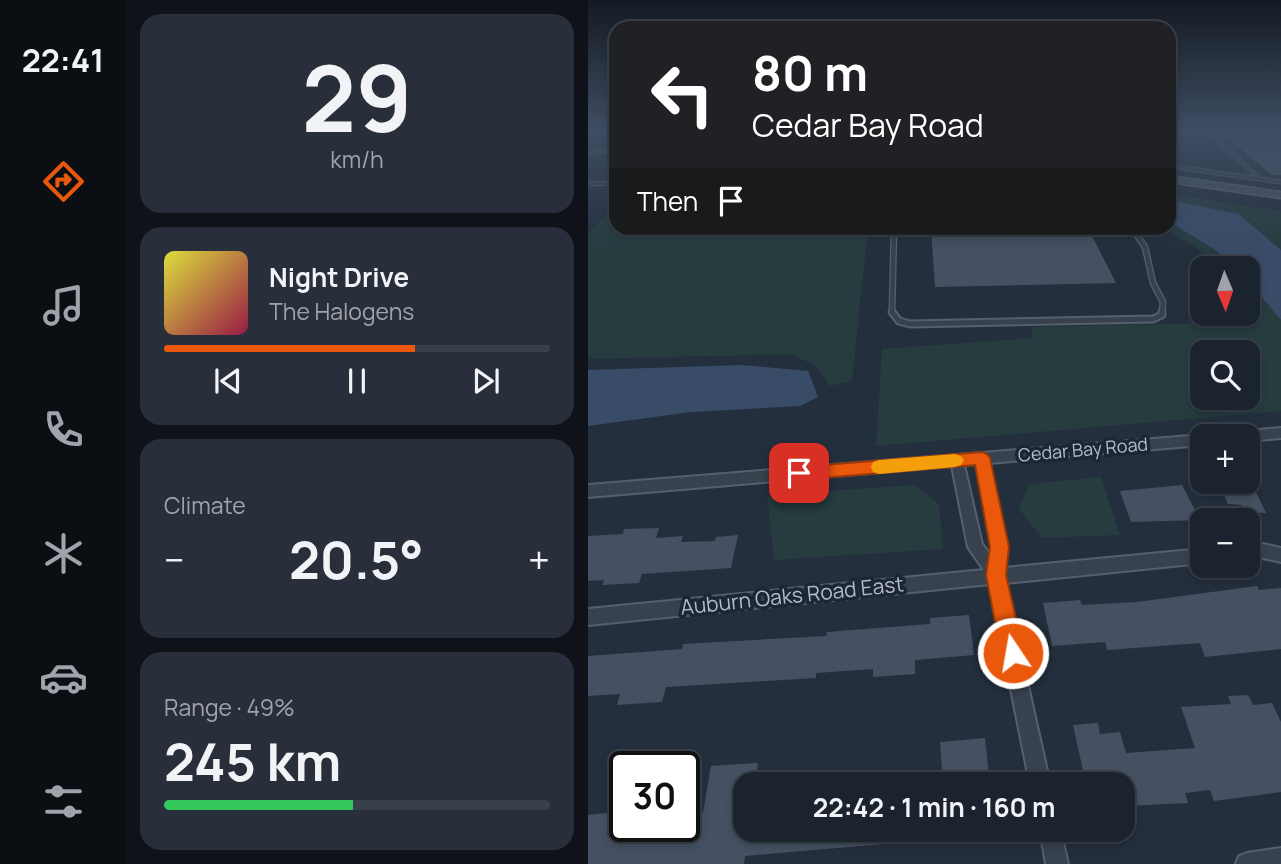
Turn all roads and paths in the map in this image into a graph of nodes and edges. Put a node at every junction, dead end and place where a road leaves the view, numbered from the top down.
1 (1192, 169) edge
2 (1250, 169) edge
3 (1261, 179) junction
4 (1176, 181) edge
5 (1281, 182) edge
6 (609, 183) edge
7 (588, 184) edge
8 (1281, 195) edge
9 (894, 235) edge
10 (1137, 235) edge
11 (1281, 433) edge
12 (1260, 435) edge
13 (1190, 441) edge
14 (982, 458) junction
15 (957, 460) junction
16 (588, 491) edge
17 (1260, 551) edge
18 (1281, 555) edge
19 (1190, 557) edge
20 (996, 575) junction
21 (588, 617) edge
22 (1037, 772) edge
23 (1052, 842) edge
24 (1281, 859) edge
25 (1057, 864) edge
26 (1247, 864) edge

1 - 3 lane
2 - 3 lane
3 - 5 lane
4 - 8 street
6 - 7 lane
9 - 10 lane
11 - 12 street
13 - 14 street, Cedar Bay Road
14 - 15 street, Cedar Bay Road
14 - 20 street
15 - 16 street, Cedar Bay Road
15 - 20 street
17 - 18 street
19 - 20 street
20 - 21 street, Auburn Oaks Road East
20 - 22 street
23 - 25 street
24 - 26 street

